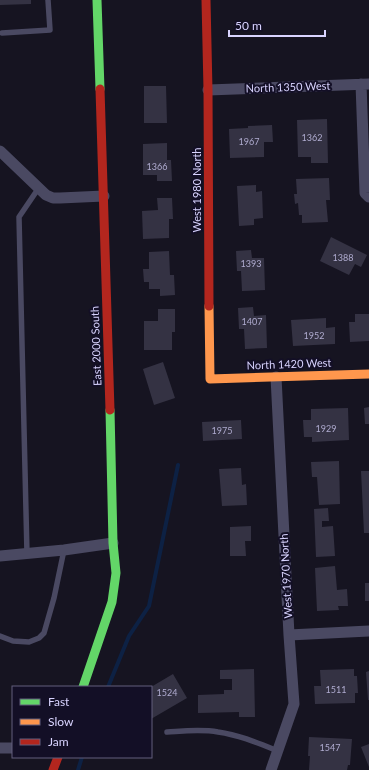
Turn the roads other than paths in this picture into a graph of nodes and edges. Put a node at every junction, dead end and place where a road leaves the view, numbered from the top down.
1 (48, 0) edge
2 (97, 0) edge
3 (206, 0) edge
4 (2, 33) dead end
5 (365, 84) edge
6 (208, 90) junction
7 (0, 151) edge
8 (38, 189) junction
9 (104, 196) junction
10 (369, 197) edge
11 (369, 374) edge
12 (276, 377) junction
13 (210, 379) joint
14 (114, 543) junction
15 (64, 550) junction
16 (27, 554) junction
17 (0, 556) edge
18 (369, 631) edge
19 (289, 635) junction
20 (0, 636) edge
21 (83, 686) edge
22 (167, 732) dead end
23 (0, 748) edge
24 (12, 748) edge
25 (278, 751) junction
26 (58, 758) edge
27 (53, 770) edge
28 (271, 770) edge

1 - 4 lane
2 - 9 street, East 2000 South
3 - 6 street, West 1980 North
5 - 6 street, North 1350 West
5 - 10 street
6 - 13 street, West 1980 North
7 - 8 street
8 - 9 street
8 - 16 lane
9 - 14 street, East 2000 South
11 - 12 street, North 1420 West
12 - 13 street, North 1420 West
12 - 19 street, West 1970 North
14 - 15 street
14 - 21 street, East 2000 South
15 - 16 street
15 - 20 lane
16 - 17 street
18 - 19 street
19 - 25 street, West 1970 North
22 - 25 lane
23 - 24 street
25 - 28 street, West 1970 North
26 - 27 street

